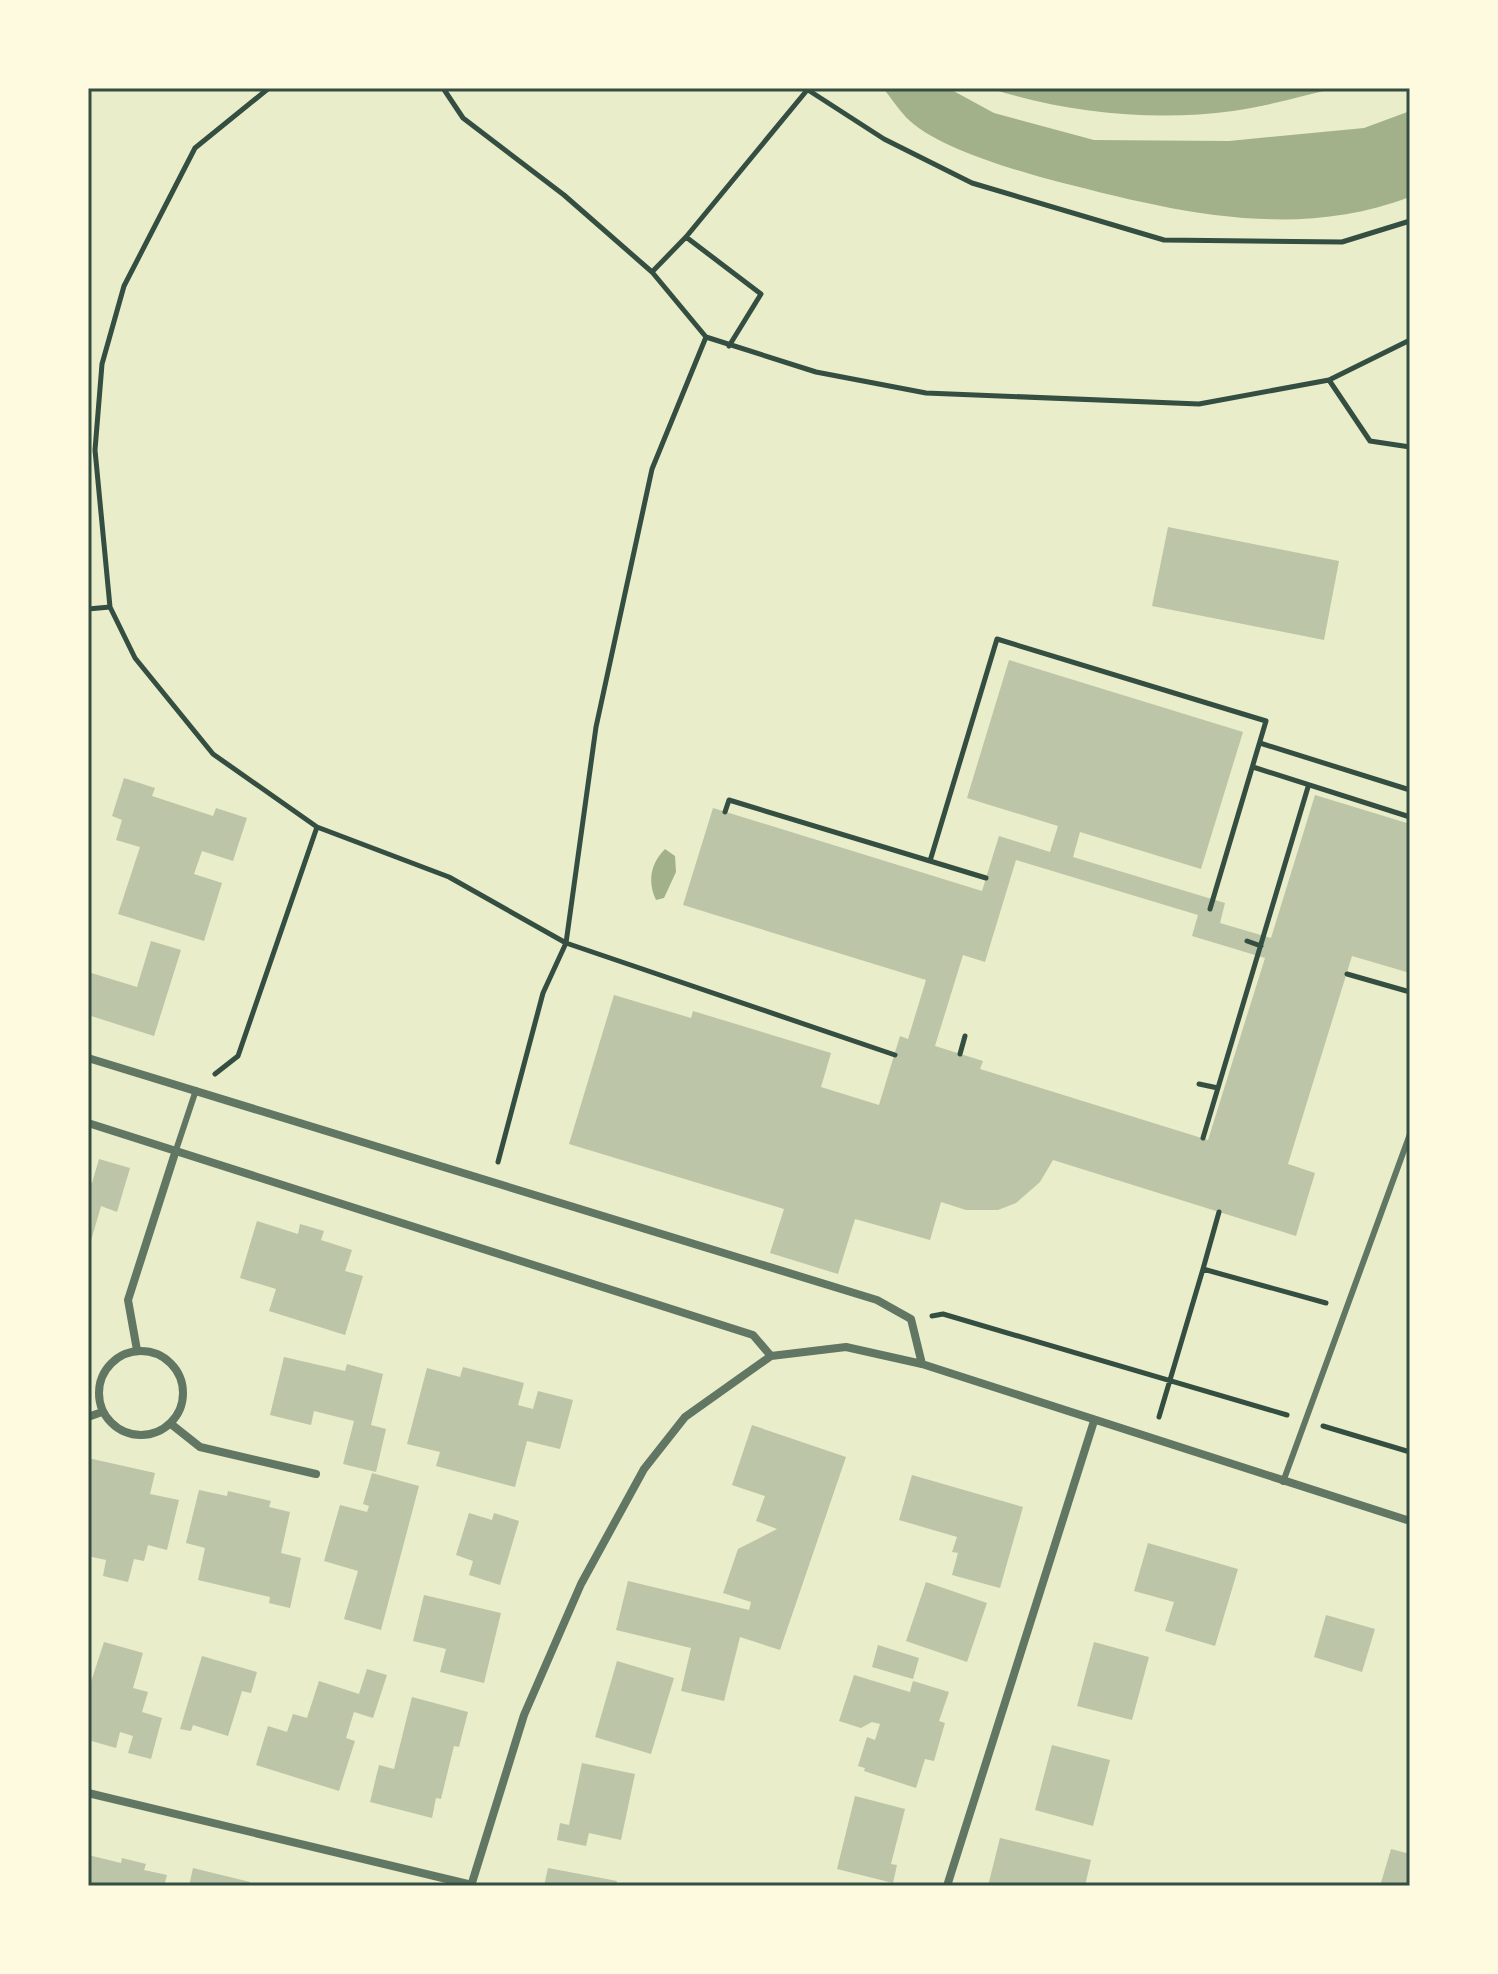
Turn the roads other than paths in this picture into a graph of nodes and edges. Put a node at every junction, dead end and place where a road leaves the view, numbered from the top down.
1 (88, 1058) edge
2 (196, 1090) junction
3 (88, 1123) edge
4 (1410, 1134) edge
5 (176, 1150) junction
6 (137, 1350) junction
7 (771, 1356) junction
8 (922, 1364) junction
9 (102, 1412) junction
10 (88, 1417) edge
11 (1094, 1421) junction
12 (171, 1424) junction
13 (316, 1474) dead end
14 (1283, 1482) junction
15 (1410, 1521) edge
16 (88, 1793) edge
17 (471, 1885) edge
18 (947, 1886) edge

1 - 2 street
2 - 5 lane
2 - 8 street
3 - 5 street
4 - 14 lane
5 - 6 street
5 - 7 street
6 - 9 street
6 - 12 street
7 - 8 street
7 - 17 street
8 - 11 street
9 - 10 street
9 - 12 street
11 - 14 street
11 - 18 street
12 - 13 street
14 - 15 street
16 - 17 street

